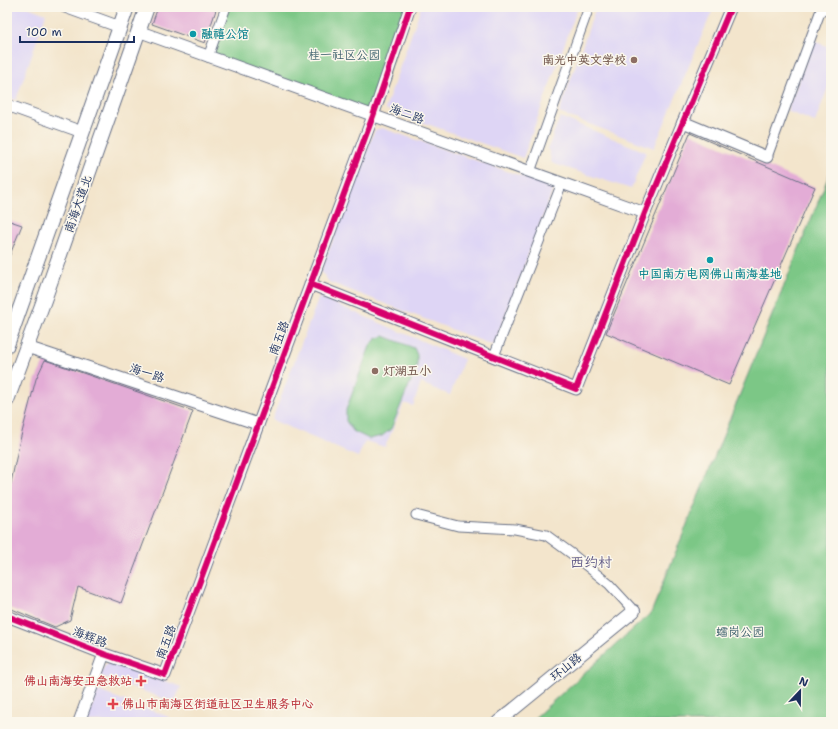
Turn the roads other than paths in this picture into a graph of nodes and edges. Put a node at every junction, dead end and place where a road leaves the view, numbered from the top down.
1 (65, 7) edge
2 (127, 7) edge
3 (147, 7) edge
4 (226, 7) edge
5 (410, 7) edge
6 (588, 7) edge
7 (731, 7) edge
8 (823, 7) edge
9 (831, 10) edge
10 (120, 27) junction
11 (138, 31) junction
12 (208, 57) junction
13 (7, 105) edge
14 (373, 116) junction
15 (683, 122) junction
16 (82, 132) junction
17 (767, 157) joint
18 (530, 172) junction
19 (562, 183) junction
20 (645, 213) junction
21 (310, 284) junction
22 (8, 336) edge
23 (27, 347) junction
24 (494, 356) junction
25 (7, 400) edge
26 (258, 424) junction
27 (416, 515) dead end
28 (634, 611) joint
29 (7, 616) edge
30 (104, 654) junction
31 (165, 675) joint
32 (79, 722) edge
33 (498, 722) edge

1 - 10 street
2 - 10 highway, 南海大道北
3 - 11 highway, 南海大道北
4 - 12 street
5 - 14 street, 南五路
6 - 18 street
7 - 15 street
8 - 9 main road
8 - 17 street
10 - 16 highway, 南海大道北
11 - 12 street, 海二路
11 - 23 highway, 南海大道北
12 - 14 street, 海二路
13 - 16 street
14 - 18 street, 海二路
14 - 21 street, 南五路
15 - 17 street
15 - 20 street
16 - 22 highway, 南海大道北
18 - 19 street, 海二路
19 - 20 street, 海二路
19 - 24 street
20 - 24 street
21 - 24 street
21 - 26 street, 南五路
23 - 25 highway, 南海大道北
23 - 26 street, 海一路
26 - 31 street, 南五路
27 - 28 street
28 - 33 main road, 环山路
29 - 30 street, 海辉路
30 - 31 street, 海辉路
30 - 32 street

